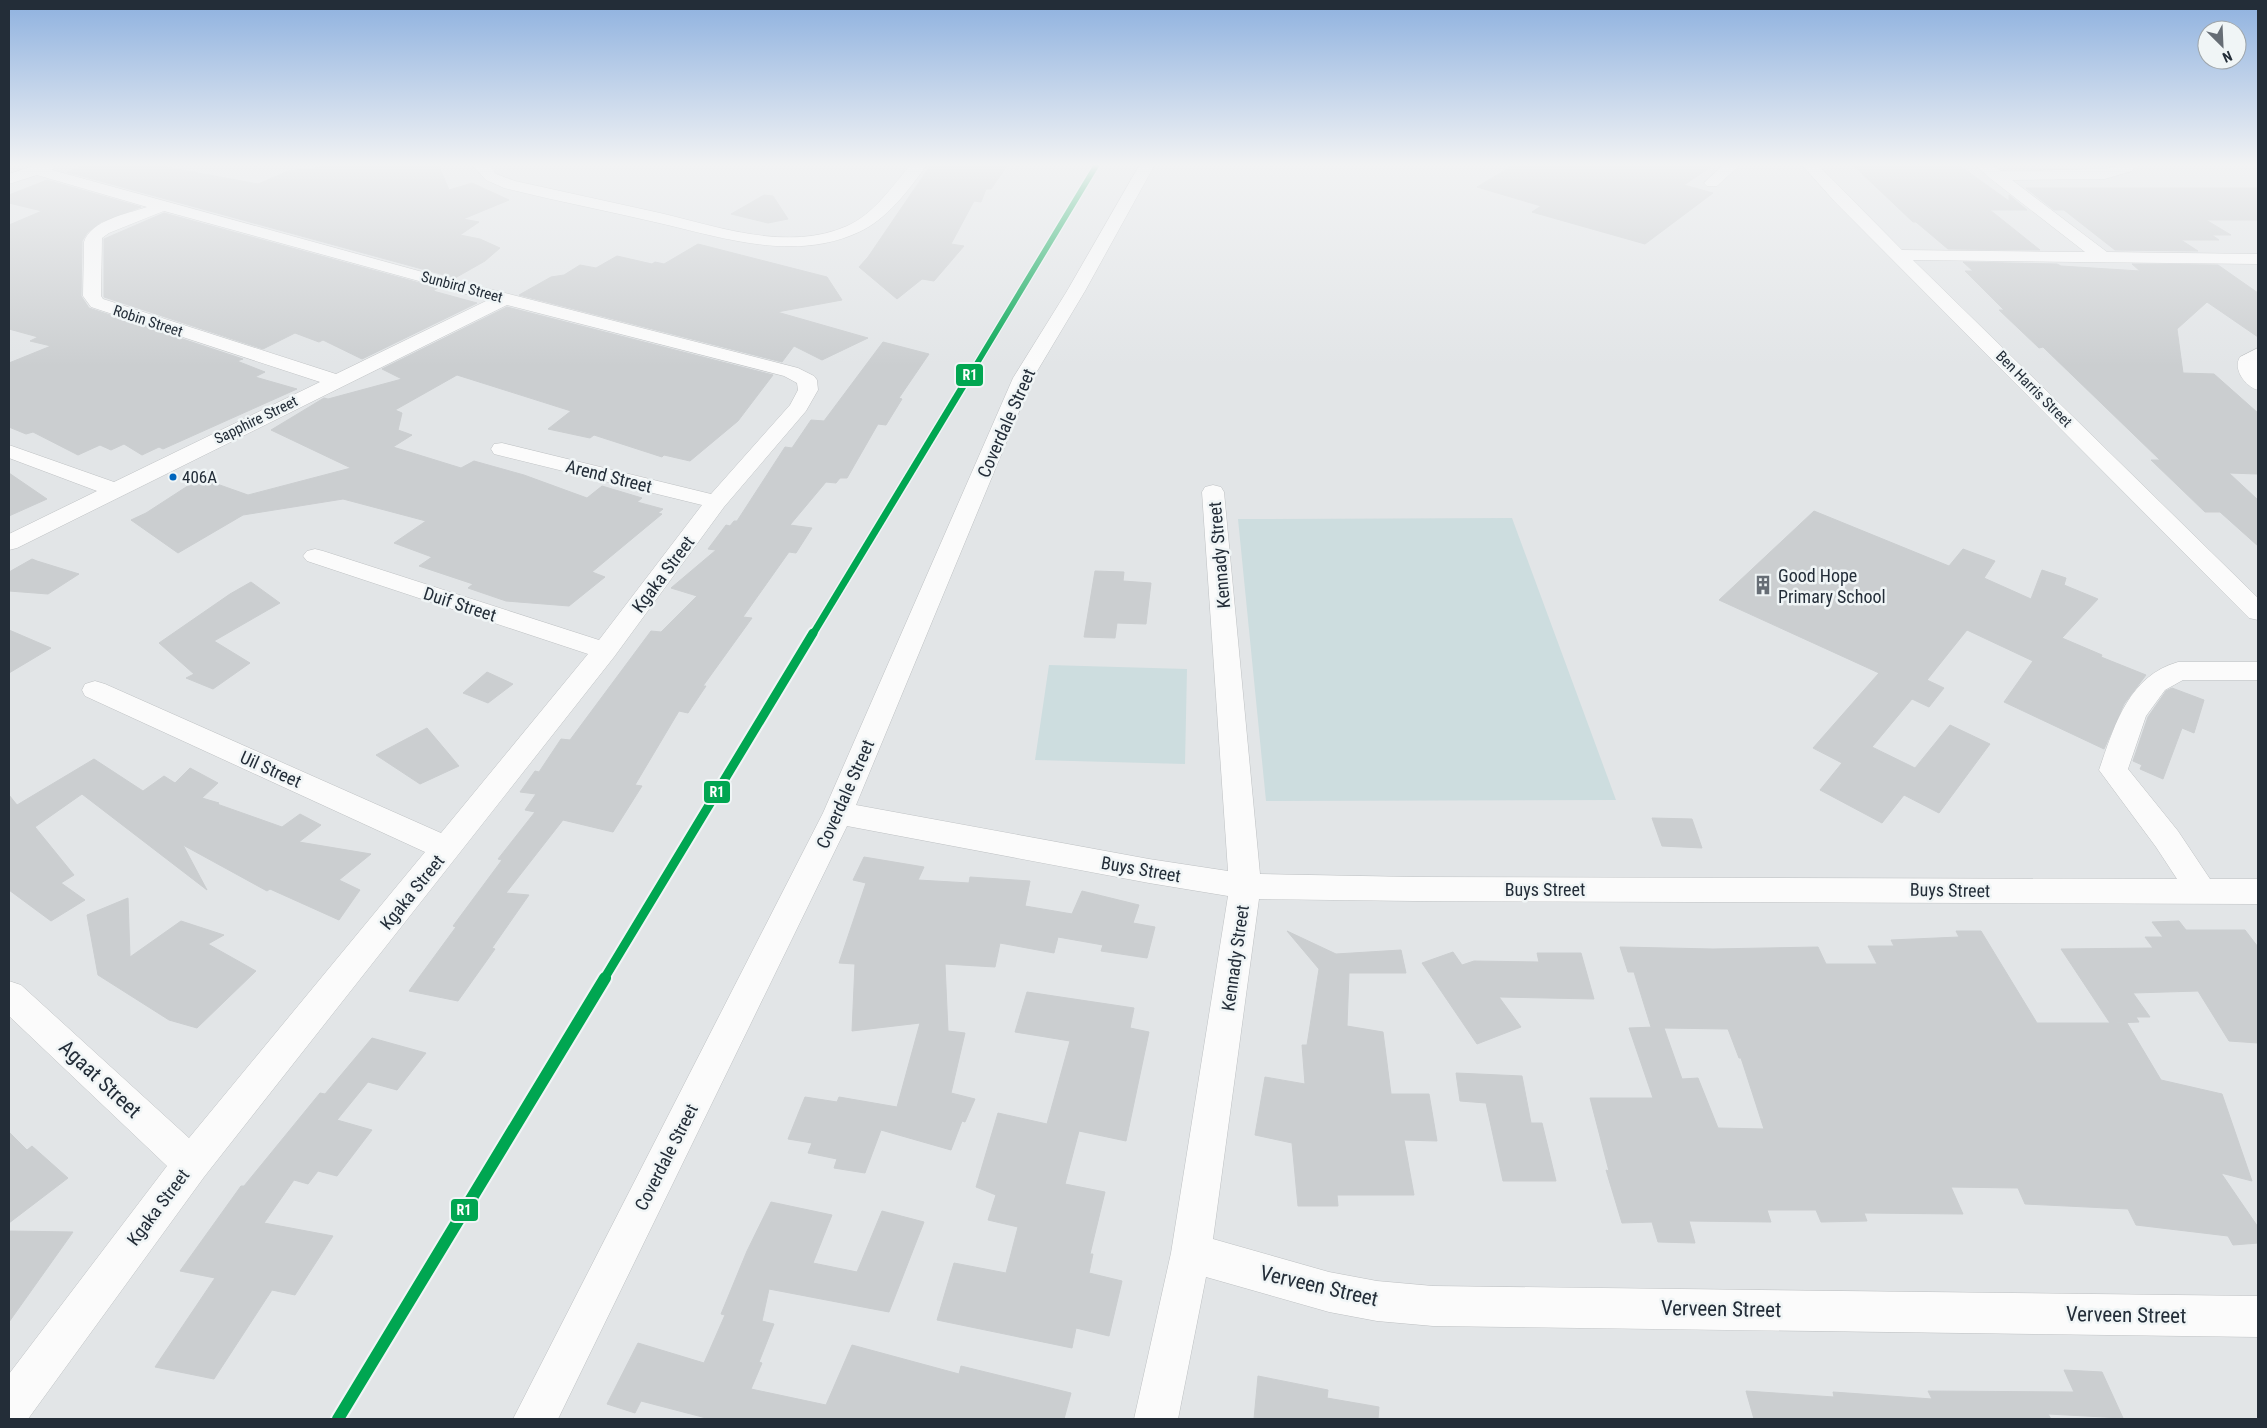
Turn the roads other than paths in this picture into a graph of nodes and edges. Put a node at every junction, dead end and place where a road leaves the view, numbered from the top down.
1 (98, 233) edge
2 (260, 233) edge
3 (727, 233) edge
4 (844, 233) edge
5 (1109, 233) edge
6 (1875, 233) edge
7 (2071, 233) edge
8 (1898, 255) junction
9 (2104, 258) junction
10 (2258, 259) edge
11 (505, 299) junction
12 (2258, 354) edge
13 (802, 376) joint
14 (336, 381) junction
15 (2258, 384) edge
16 (502, 449) dead end
17 (9, 451) edge
18 (114, 490) junction
19 (1214, 492) dead end
20 (716, 502) junction
21 (9, 543) edge
22 (315, 556) dead end
23 (2258, 612) edge
24 (605, 651) junction
25 (2258, 671) edge
26 (95, 690) dead end
27 (838, 813) junction
28 (447, 849) junction
29 (1245, 886) junction
30 (2258, 891) edge
31 (2202, 892) junction
32 (9, 995) edge
33 (191, 1164) junction
34 (1191, 1253) junction
35 (2258, 1317) edge
36 (9, 1409) edge
37 (535, 1419) edge
38 (1156, 1419) edge

1 - 14 street, Robin Street
2 - 11 street, Sunbird Street
3 - 4 street
5 - 27 street, Coverdale Street
6 - 8 street, Ben Harris Street
7 - 9 street
8 - 9 street
8 - 23 street, Ben Harris Street
9 - 10 street
11 - 13 street, Sunbird Street
11 - 14 street, Sapphire Street
12 - 15 street
13 - 20 street, Kgaka Street
14 - 18 street, Sapphire Street
16 - 20 street, Arend Street
17 - 18 street
18 - 21 street, Sapphire Street
19 - 29 street, Kennady Street
20 - 24 street, Kgaka Street
22 - 24 street, Duif Street
24 - 28 street, Kgaka Street
25 - 31 street
26 - 28 street, Uil Street
27 - 29 street, Buys Street
27 - 37 street, Coverdale Street
28 - 33 street, Kgaka Street
29 - 31 street, Buys Street
29 - 34 street, Kennady Street
30 - 31 street, Buys Street
32 - 33 street, Agaat Street
33 - 36 street, Kgaka Street
34 - 35 street, Verveen Street
34 - 38 street, Kennady Street

